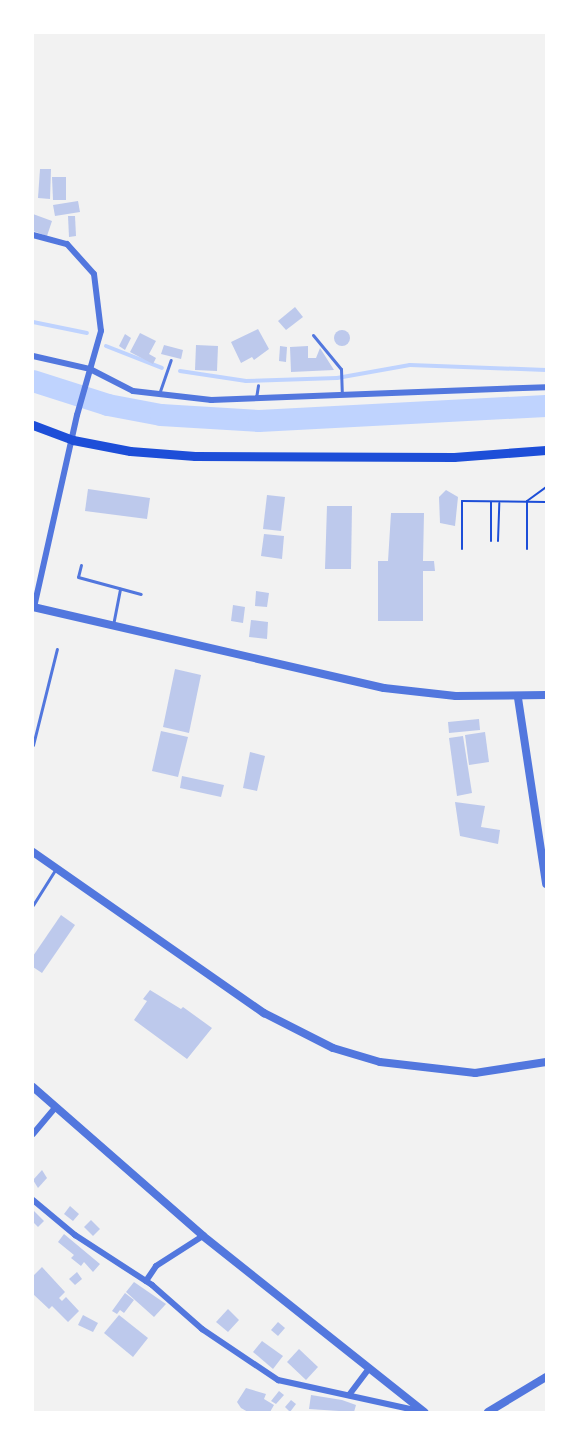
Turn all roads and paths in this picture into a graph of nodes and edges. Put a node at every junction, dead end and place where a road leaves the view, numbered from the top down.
1 (33, 235) edge
2 (313, 335) dead end
3 (33, 356) edge
4 (171, 360) dead end
5 (90, 369) junction
6 (258, 385) dead end
7 (546, 387) edge
8 (159, 396) junction
9 (342, 396) junction
10 (255, 400) junction
11 (33, 425) edge
12 (73, 440) junction
13 (546, 450) edge
14 (546, 487) edge
15 (527, 501) junction
16 (546, 501) edge
17 (491, 502) junction
18 (499, 503) junction
19 (491, 541) dead end
20 (498, 542) dead end
21 (462, 549) dead end
22 (527, 549) dead end
23 (81, 564) dead end
24 (120, 589) junction
25 (141, 594) dead end
26 (33, 607) edge
27 (113, 626) junction
28 (57, 649) dead end
29 (546, 695) edge
30 (518, 698) junction
31 (33, 745) edge
32 (33, 852) edge
33 (56, 869) junction
34 (546, 884) edge
35 (33, 905) edge
36 (546, 1062) edge
37 (33, 1088) edge
38 (55, 1108) junction
39 (33, 1134) edge
40 (33, 1200) edge
41 (203, 1236) junction
42 (146, 1281) junction
43 (369, 1368) junction
44 (546, 1377) edge
45 (349, 1395) junction
46 (424, 1412) edge
47 (488, 1412) edge

1 - 5 street
2 - 9 lane
3 - 5 street
4 - 8 lane
5 - 8 street
5 - 12 street
6 - 10 lane
7 - 9 street
8 - 10 street
9 - 10 street
11 - 12 main road
12 - 13 main road
12 - 26 street
14 - 15 path
15 - 16 path
15 - 18 path
15 - 22 path
17 - 18 path
17 - 19 path
17 - 21 path
18 - 20 path
23 - 24 lane
24 - 25 lane
24 - 27 lane
26 - 27 street
27 - 30 street
28 - 31 lane
29 - 30 street
30 - 34 street
32 - 33 street
33 - 35 lane
33 - 36 street
37 - 38 street
38 - 39 street
38 - 41 street
40 - 42 street
41 - 42 street
41 - 43 street
42 - 45 street
43 - 45 street
43 - 46 street
44 - 47 street
45 - 46 street

